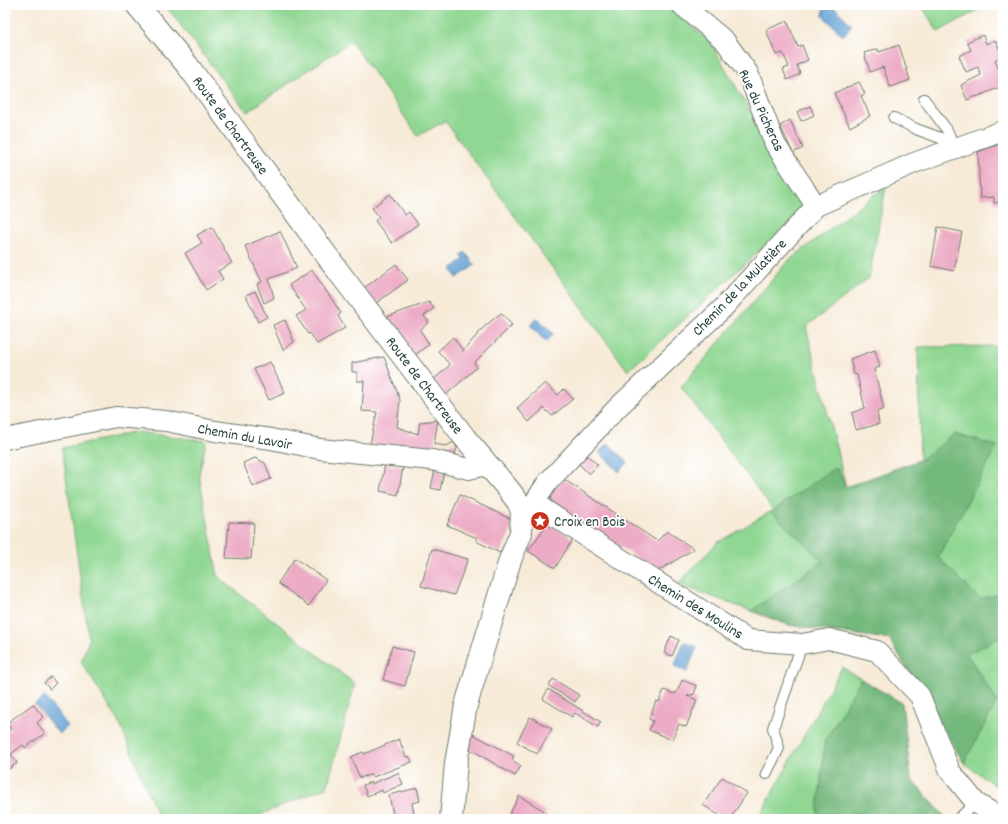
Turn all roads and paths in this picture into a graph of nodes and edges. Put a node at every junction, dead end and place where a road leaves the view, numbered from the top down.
1 (137, 5) edge
2 (682, 5) edge
3 (924, 99) dead end
4 (894, 118) dead end
5 (1003, 131) edge
6 (955, 148) junction
7 (816, 206) junction
8 (5, 438) edge
9 (486, 465) junction
10 (529, 506) junction
11 (802, 644) junction
12 (766, 774) dead end
13 (976, 803) junction
14 (451, 819) edge
15 (958, 819) edge
16 (1003, 819) edge

1 - 9 main road, Route de Chartreuse
2 - 7 street, Rue du Picheras
3 - 6 lane
4 - 6 lane
5 - 6 street, Chemin de la Mulatière
6 - 7 street, Chemin de la Mulatière
7 - 10 street, Chemin de la Mulatière
8 - 9 street, Chemin du Lavoir
9 - 10 main road, Route de Chartreuse
10 - 11 street, Chemin des Moulins
10 - 14 main road
11 - 12 lane
11 - 13 street, Chemin des Moulins
13 - 15 lane
13 - 16 street, Chemin des Moulins

